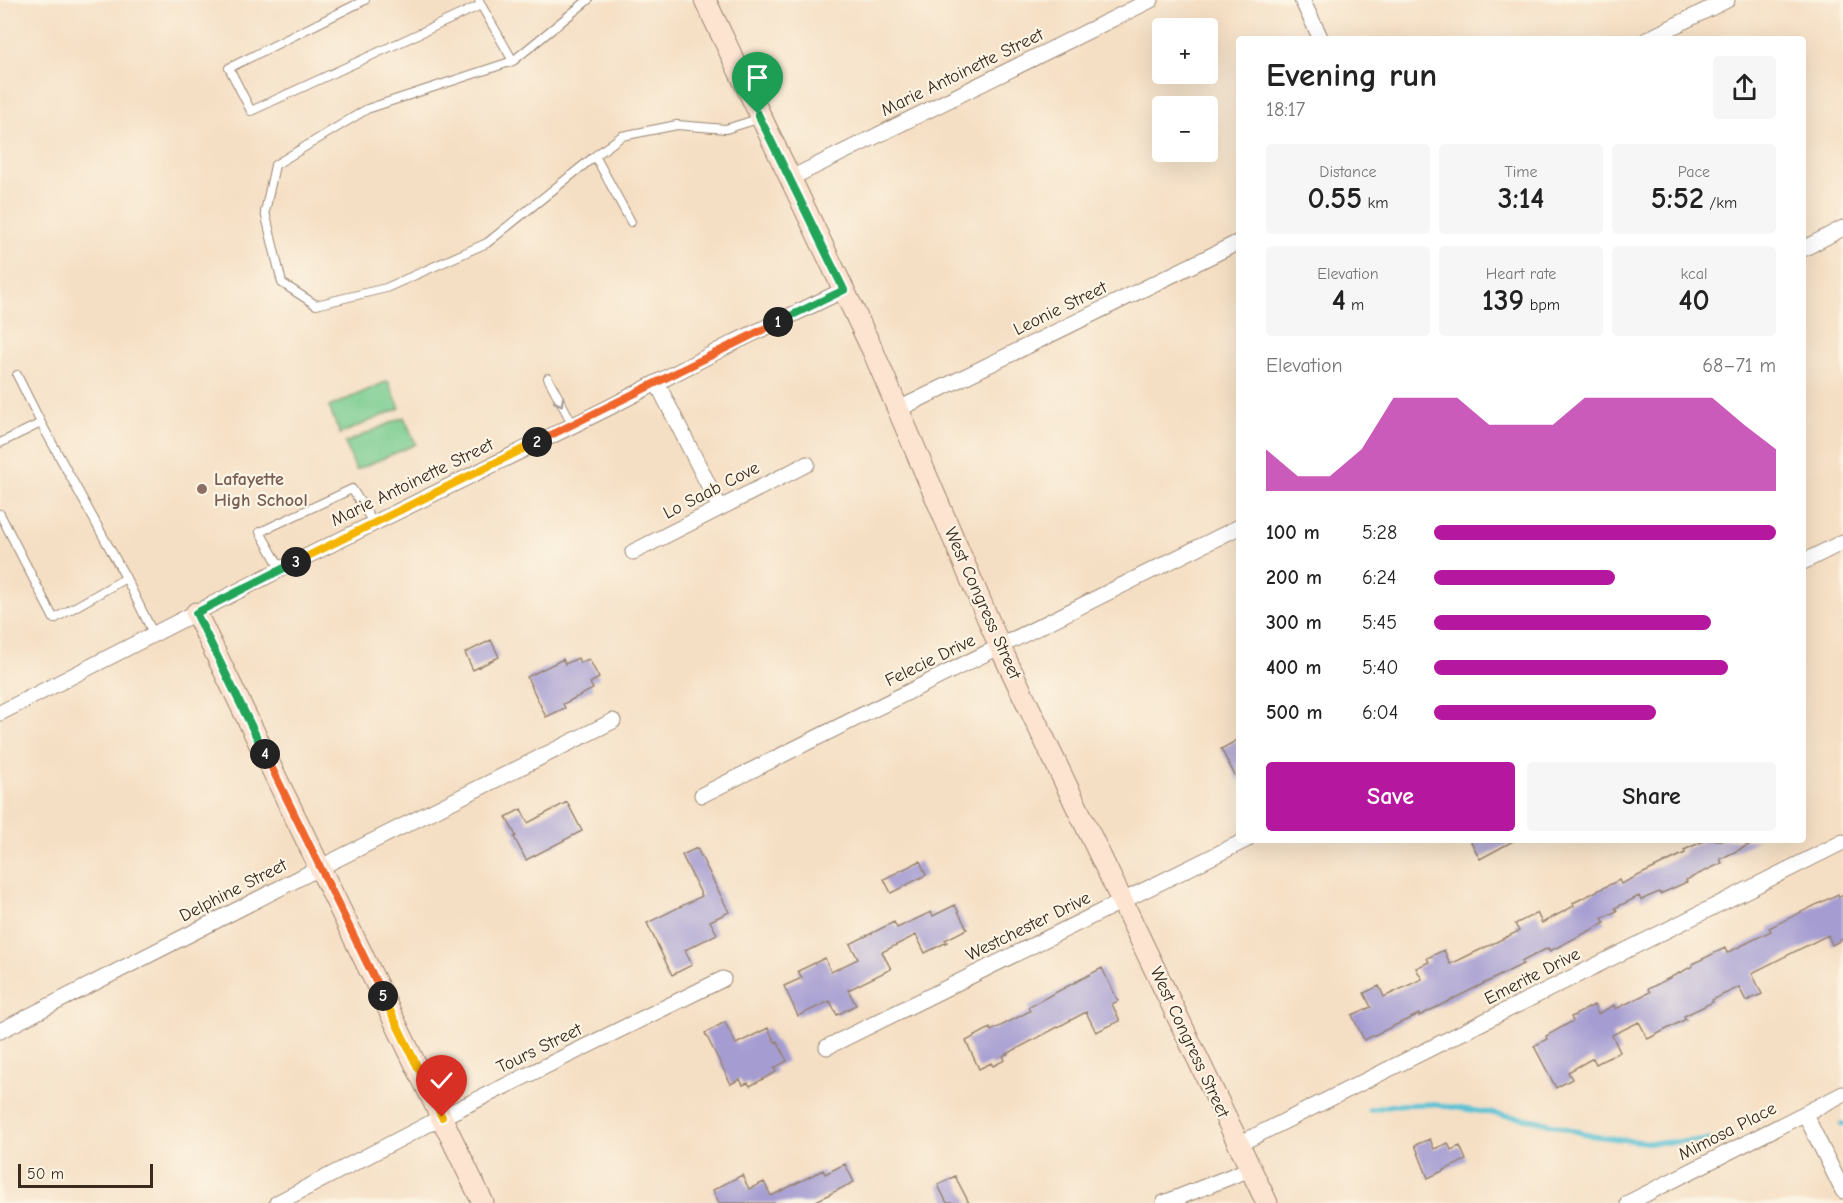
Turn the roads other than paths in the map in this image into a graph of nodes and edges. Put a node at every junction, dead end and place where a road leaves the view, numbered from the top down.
1 (365, 0) edge
2 (588, 0) edge
3 (705, 0) edge
4 (1151, 0) edge
5 (1302, 0) edge
6 (1726, 0) edge
7 (480, 3) edge
8 (1320, 36) edge
9 (1654, 36) edge
10 (513, 61) junction
11 (761, 118) junction
12 (595, 156) junction
13 (789, 179) junction
14 (631, 222) dead end
15 (1843, 228) edge
16 (1236, 243) edge
17 (1806, 247) edge
18 (844, 290) junction
19 (17, 375) dead end
20 (548, 378) dead end
21 (657, 383) junction
22 (899, 409) junction
23 (41, 423) junction
24 (573, 425) junction
25 (0, 443) edge
26 (807, 464) dead end
27 (720, 508) junction
28 (0, 514) edge
29 (374, 524) junction
30 (1236, 529) edge
31 (1843, 542) edge
32 (633, 552) dead end
33 (1806, 560) edge
34 (281, 569) junction
35 (126, 578) junction
36 (196, 613) junction
37 (154, 635) junction
38 (1000, 647) junction
39 (0, 713) edge
40 (613, 721) dead end
41 (702, 795) dead end
42 (1843, 842) edge
43 (1240, 843) edge
44 (321, 867) junction
45 (1123, 902) junction
46 (723, 979) dead end
47 (0, 1031) edge
48 (827, 1047) dead end
49 (1843, 1094) edge
50 (1805, 1114) junction
51 (442, 1117) junction
52 (1239, 1144) junction
53 (1250, 1169) junction
54 (1843, 1191) edge
55 (277, 1203) edge
56 (483, 1203) edge
57 (1164, 1203) edge
58 (1267, 1203) edge
59 (1628, 1203) edge

1 - 7 lane
2 - 10 lane
3 - 11 main road, West Congress Street
4 - 13 street, Marie Antoinette Street
5 - 8 street
6 - 9 street
7 - 10 lane
10 - 12 lane
11 - 12 lane
11 - 13 main road, West Congress Street
12 - 14 lane
13 - 18 main road, West Congress Street
15 - 17 street
16 - 22 street, Leonie Street
18 - 21 street, Marie Antoinette Street
18 - 22 main road, West Congress Street
19 - 23 lane
20 -> 24 lane
21 - 24 street, Marie Antoinette Street
21 - 27 street
22 - 38 main road, West Congress Street
23 - 25 lane
23 - 35 lane
24 - 29 street, Marie Antoinette Street
26 - 27 street, Lo Saab Cove
27 - 32 street, Lo Saab Cove
28 - 35 lane
29 - 34 street, Marie Antoinette Street
29 - 34 lane
30 - 38 street, Felecie Drive
31 - 33 street
34 - 36 street, Marie Antoinette Street
35 - 37 lane
36 - 37 street, Marie Antoinette Street
36 - 44 main road
37 - 39 street, Marie Antoinette Street
38 - 41 street, Felecie Drive
38 - 45 main road, West Congress Street
40 - 44 street, Delphine Street
42 - 52 street, Emerite Drive
43 - 45 street, Westchester Drive
44 - 47 street, Delphine Street
44 - 51 main road
45 - 48 street, Westchester Drive
45 - 52 main road, West Congress Street
46 - 51 street, Tours Street
49 - 50 street, Mimosa Place
50 - 54 street
50 - 59 street, Mimosa Place
51 - 55 street, Tours Street
51 - 56 main road
52 - 53 main road, West Congress Street
53 - 57 street
53 - 58 main road, West Congress Street

